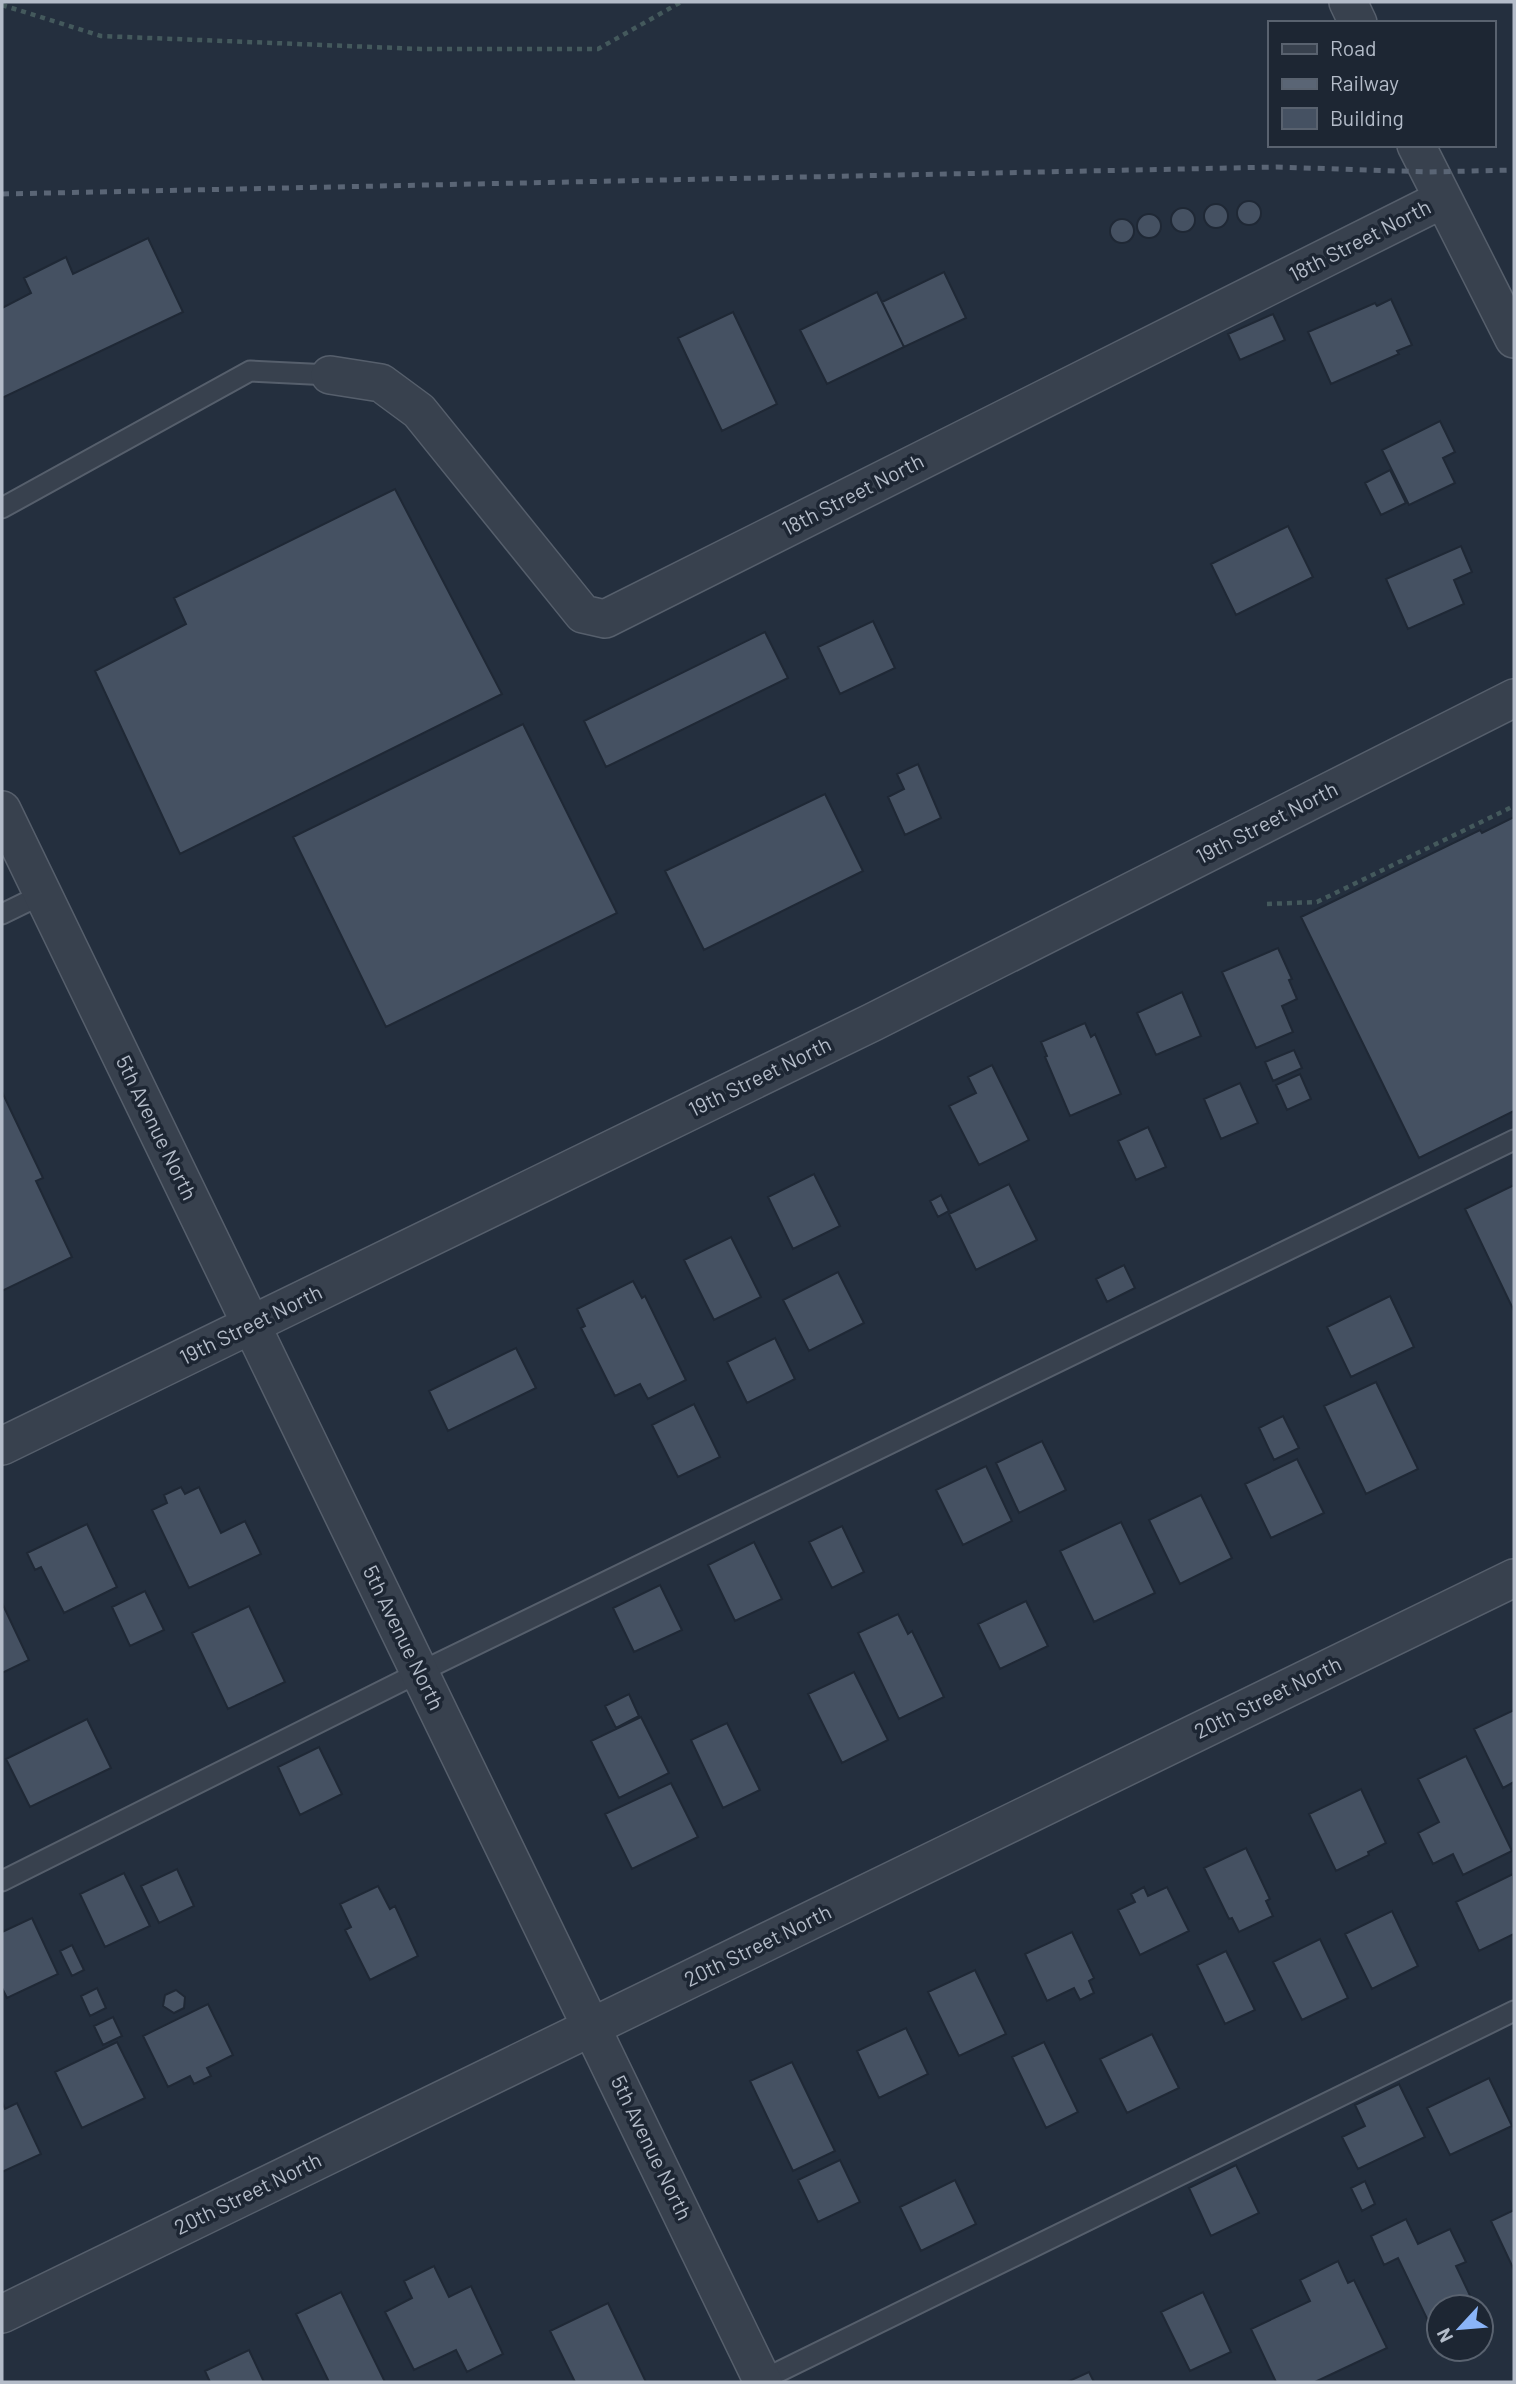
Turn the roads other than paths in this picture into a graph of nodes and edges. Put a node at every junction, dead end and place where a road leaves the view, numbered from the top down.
1 (1348, 2) edge
2 (1357, 21) edge
3 (1417, 147) edge
4 (1443, 199) junction
5 (1514, 340) edge
6 (330, 375) joint
7 (2, 508) edge
8 (1514, 698) edge
9 (2, 810) edge
10 (43, 894) junction
11 (2, 914) edge
12 (1514, 1140) edge
13 (252, 1325) junction
14 (2, 1446) edge
15 (1514, 1578) edge
16 (420, 1672) junction
17 (2, 1881) edge
18 (1514, 2011) edge
19 (592, 2027) junction
20 (2, 2314) edge
21 (761, 2382) edge

1 - 2 street
3 - 4 street
4 - 5 street
4 - 6 street, 18th Street North
6 - 7 lane
8 - 13 street, 19th Street North
9 - 10 street, 5th Avenue North
10 - 11 lane
10 - 13 street, 5th Avenue North
12 - 16 lane
13 - 14 street, 19th Street North
13 - 16 street, 5th Avenue North
15 - 19 street, 20th Street North
16 - 17 lane
16 - 19 street, 5th Avenue North
18 - 21 lane
19 - 20 street, 20th Street North
19 - 21 street, 5th Avenue North

